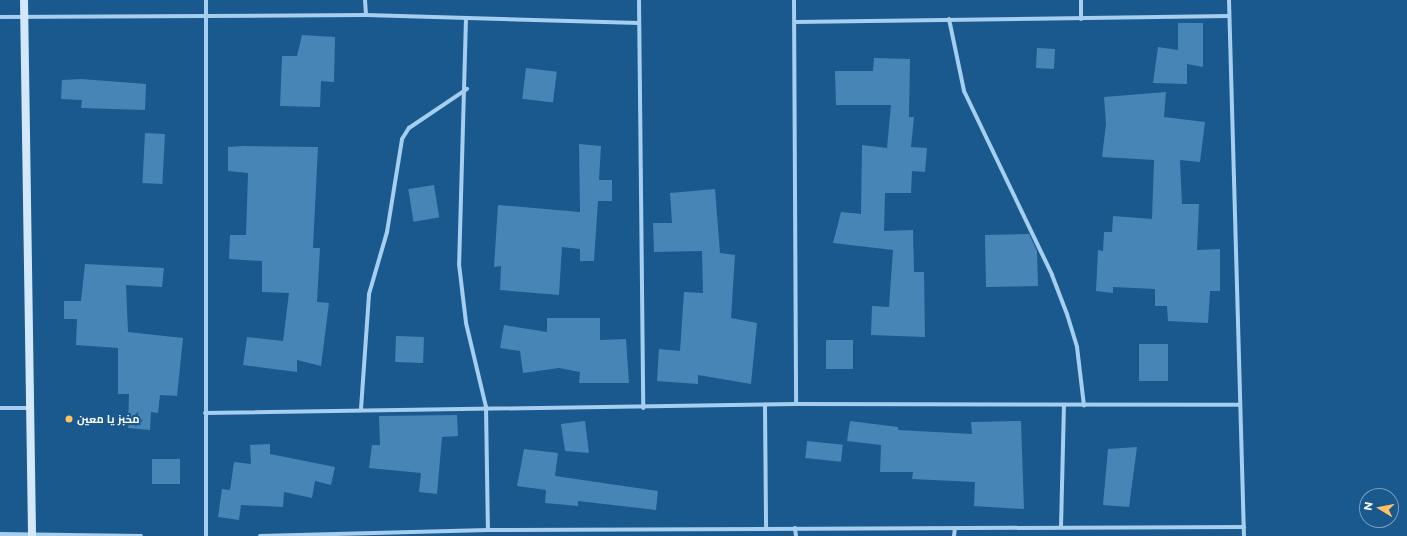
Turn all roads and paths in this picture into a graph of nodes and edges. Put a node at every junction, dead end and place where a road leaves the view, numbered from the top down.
1 (24, 0) edge
2 (206, 0) edge
3 (366, 0) edge
4 (639, 0) edge
5 (794, 0) edge
6 (1080, 0) edge
7 (1229, 0) edge
8 (366, 15) junction
9 (0, 16) edge
10 (25, 16) junction
11 (206, 16) junction
12 (1229, 16) junction
13 (466, 18) junction
14 (1081, 19) junction
15 (949, 20) junction
16 (795, 22) junction
17 (639, 23) junction
18 (467, 89) junction
19 (796, 404) junction
20 (1240, 405) junction
21 (765, 406) junction
22 (1064, 406) junction
23 (1084, 406) junction
24 (486, 407) junction
25 (0, 408) edge
26 (32, 408) junction
27 (644, 408) junction
28 (361, 410) junction
29 (205, 413) junction
30 (1061, 527) junction
31 (1244, 527) junction
32 (766, 528) junction
33 (796, 528) junction
34 (955, 528) junction
35 (488, 530) junction
36 (0, 534) edge
37 (642, 534) edge
38 (32, 535) edge
39 (364, 535) edge
40 (141, 536) edge
41 (206, 536) edge
42 (260, 536) edge
43 (796, 536) edge
44 (954, 536) edge
45 (1244, 536) edge

1 - 10 street
2 - 11 street
3 - 8 street
4 - 17 street
5 - 16 street
6 - 14 street
7 - 12 street
8 - 11 street
8 - 13 street
9 - 10 street
10 - 11 street
10 - 26 street
11 - 29 street
12 - 14 street
12 - 20 street
13 - 17 street
13 - 18 street
14 - 15 street
15 - 16 street
15 - 23 street
16 - 19 street
17 - 27 street
18 - 24 street
18 - 28 street
19 - 21 street
19 - 22 street
20 - 23 street
20 - 31 street
21 - 27 street
21 - 32 street
22 - 23 street
22 - 30 street
24 - 27 street
24 - 28 street
24 - 35 street
25 - 26 street
26 - 38 street
28 - 29 street
29 - 41 street
30 - 31 street
30 - 34 street
31 - 45 street
32 - 33 street
32 - 37 street
33 - 34 street
33 - 43 street
34 - 44 street
35 - 37 street
35 - 39 street
36 - 38 street
38 - 40 street
39 - 42 street

